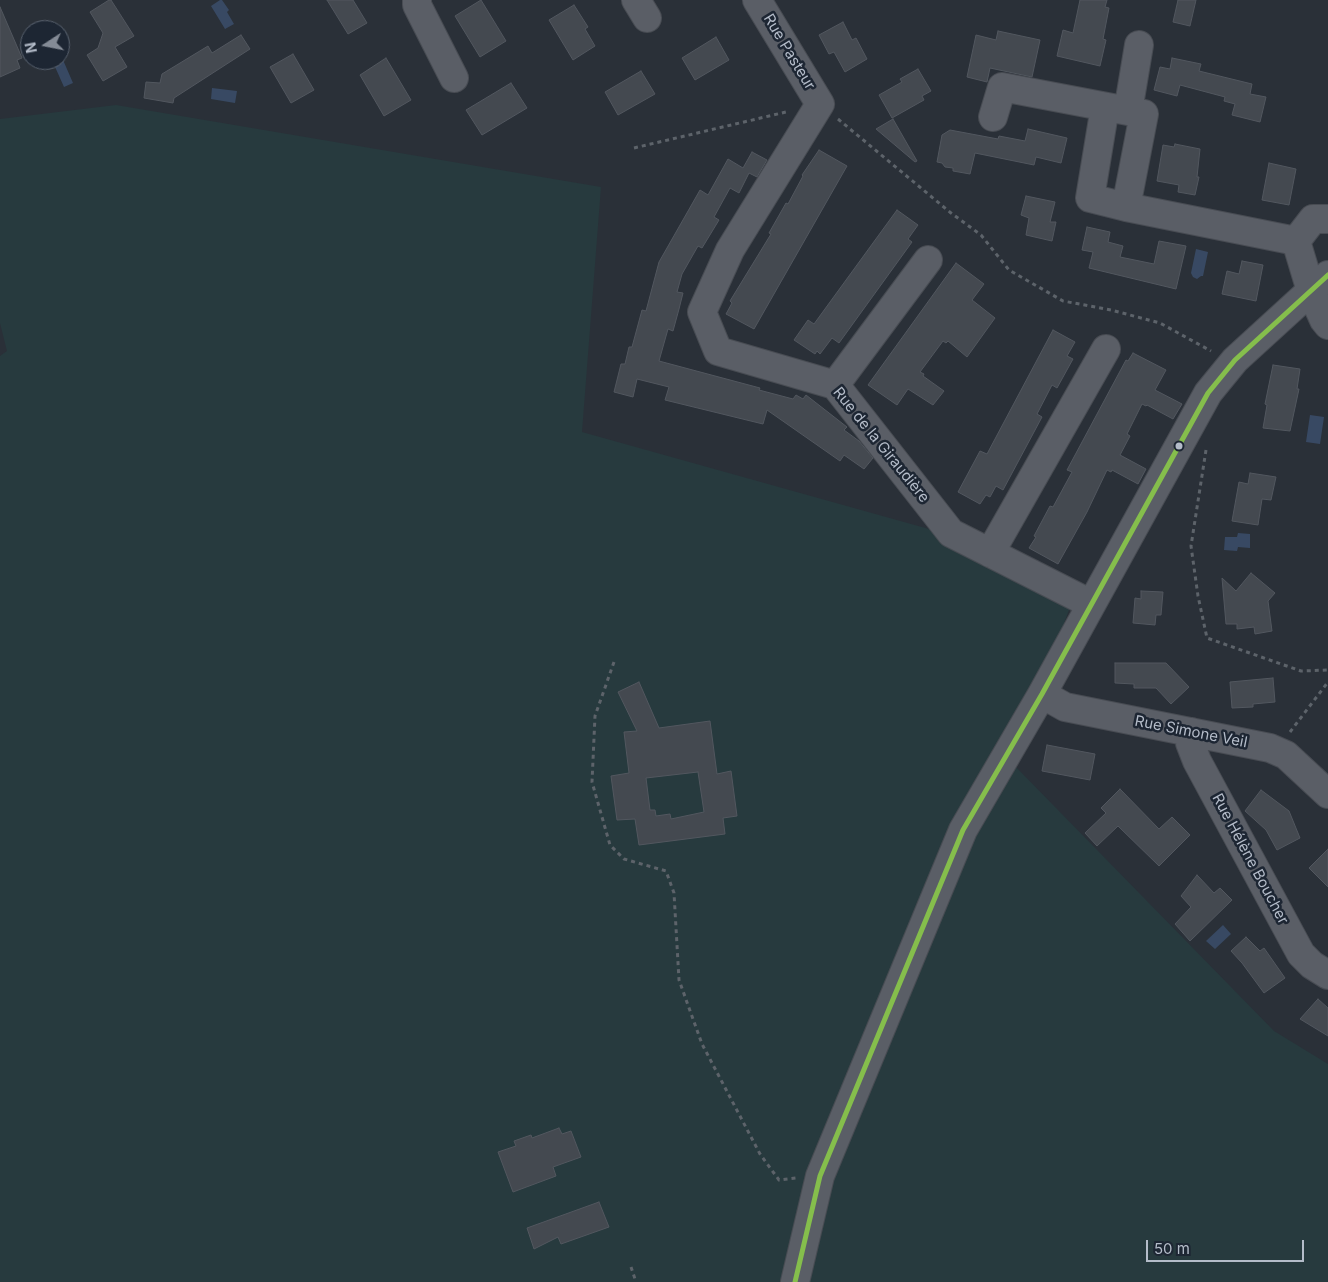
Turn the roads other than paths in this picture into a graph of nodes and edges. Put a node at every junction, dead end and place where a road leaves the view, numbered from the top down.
1 (417, 0) edge
2 (757, 0) edge
3 (1139, 45) dead end
4 (454, 78) dead end
5 (820, 104) joint
6 (1116, 109) junction
7 (993, 117) dead end
8 (1126, 207) junction
9 (1328, 219) edge
10 (1296, 241) junction
11 (928, 260) dead end
12 (1319, 283) edge
13 (1328, 325) edge
14 (1106, 349) dead end
15 (835, 385) junction
16 (990, 553) junction
17 (1091, 604) junction
18 (1042, 694) junction
19 (1191, 732) junction
20 (1328, 794) edge
21 (1328, 975) edge
22 (795, 1282) edge

1 - 4 street
2 - 5 street, Rue Pasteur
3 - 6 street
5 - 15 street, Rue de la Giraudière
6 - 7 street
6 - 8 street
6 - 8 street
8 - 10 street
9 - 10 street
10 - 12 street
11 - 15 street
12 - 13 street
12 - 17 street
14 - 16 street
15 - 16 street, Rue de la Giraudière
16 - 17 street, Rue de la Giraudière
17 - 18 street
18 - 19 street, Rue Simone Veil
18 - 22 street
19 - 20 street, Rue Simone Veil
19 - 21 street, Rue Hélène Boucher

